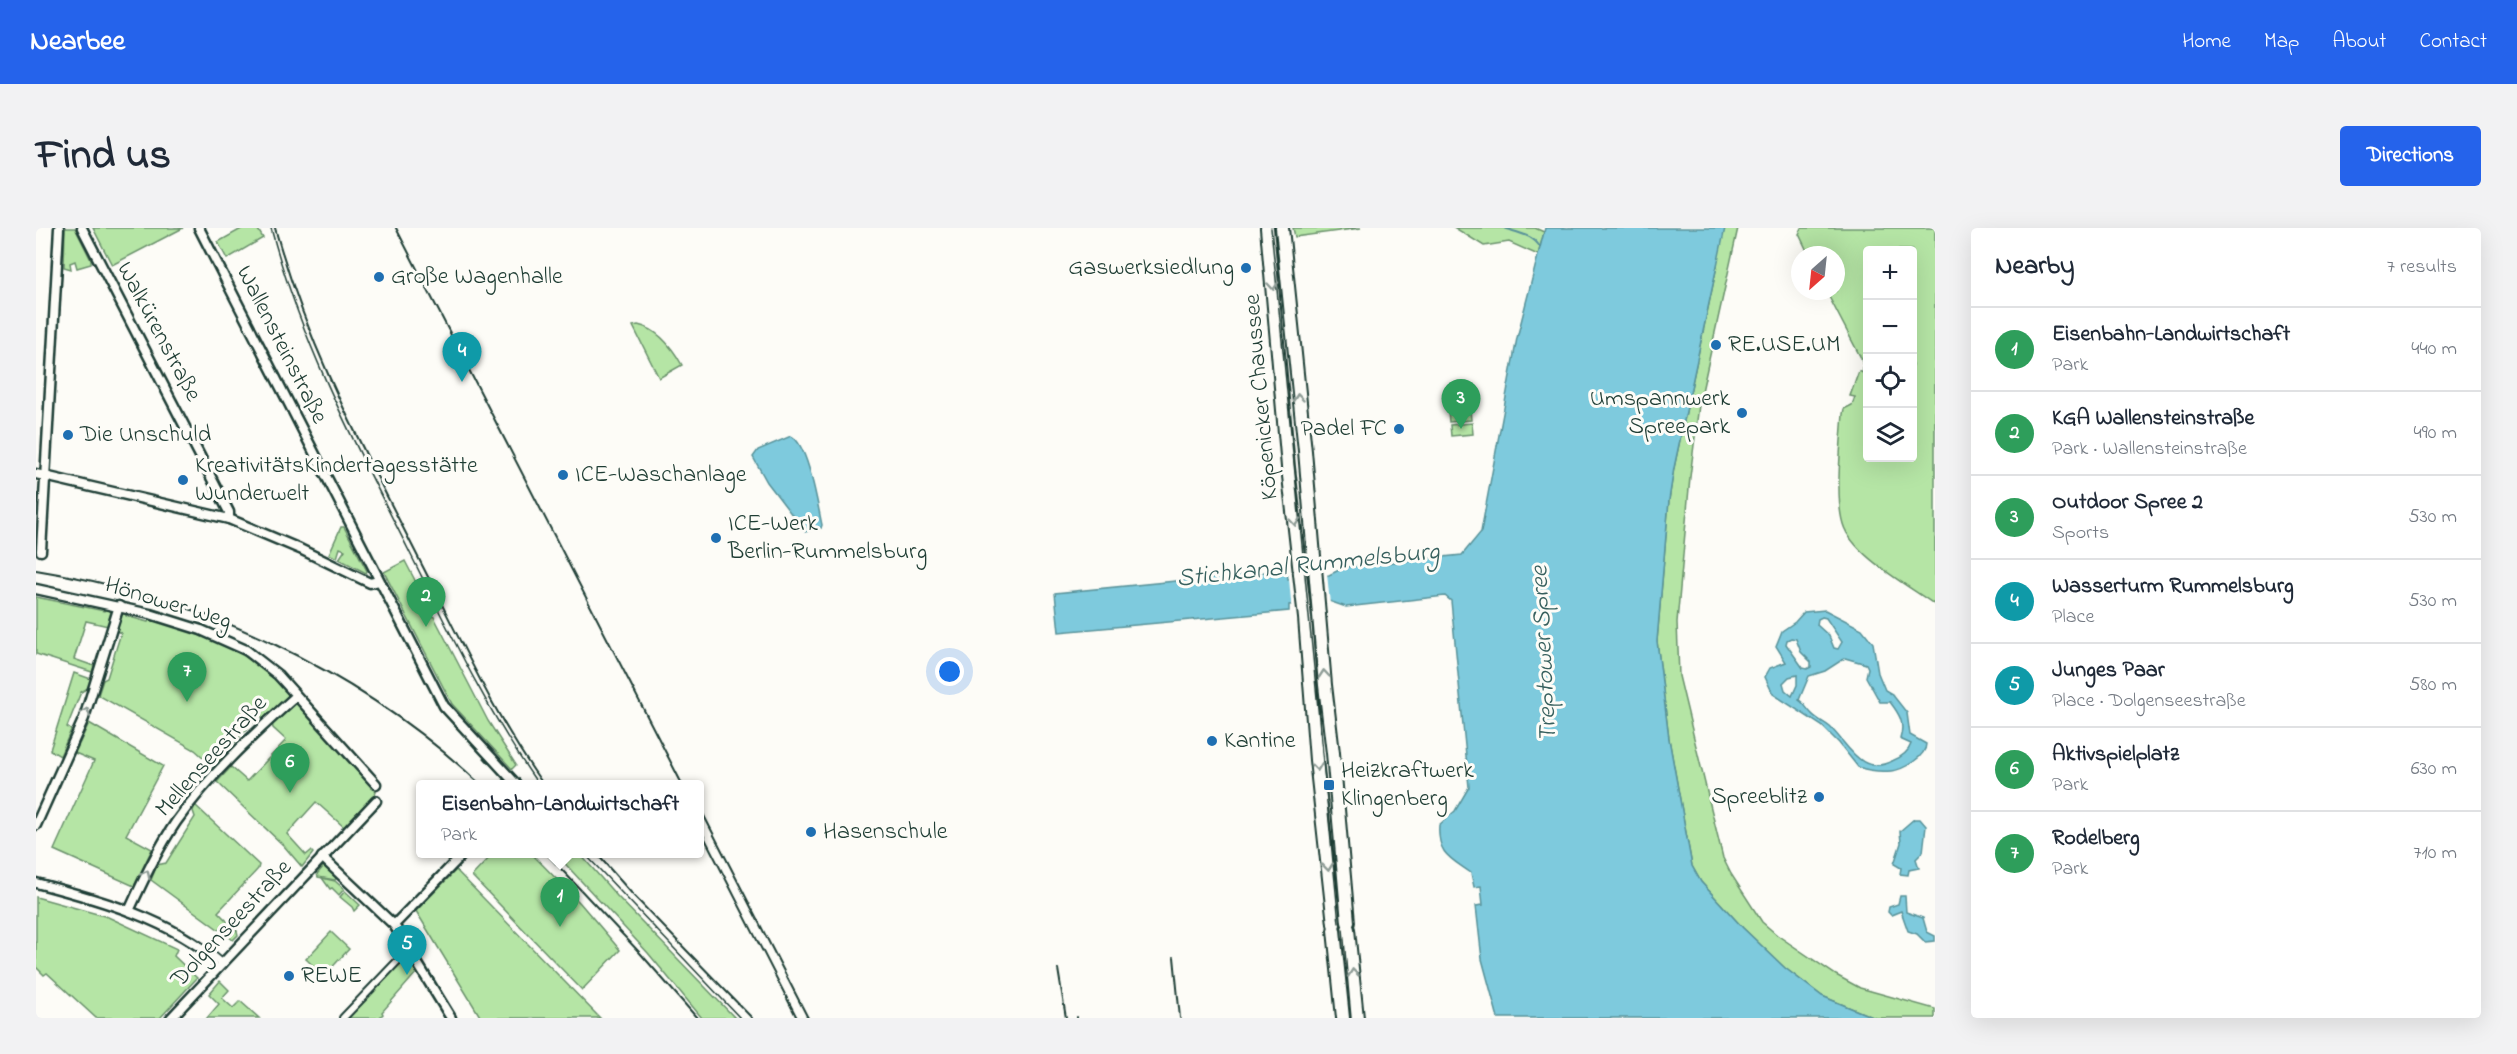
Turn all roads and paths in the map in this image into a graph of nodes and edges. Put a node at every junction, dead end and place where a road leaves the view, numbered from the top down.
1 (59, 228) edge
2 (82, 228) edge
3 (199, 228) edge
4 (1267, 228) edge
5 (1282, 228) edge
6 (40, 455) edge
7 (40, 474) edge
8 (229, 519) junction
9 (41, 551) dead end
10 (380, 581) junction
11 (36, 589) edge
12 (119, 606) junction
13 (296, 696) junction
14 (512, 780) edge
15 (376, 784) dead end
16 (376, 801) dead end
17 (36, 825) edge
18 (322, 857) junction
19 (459, 858) edge
20 (36, 883) edge
21 (129, 911) junction
22 (394, 925) junction
23 (410, 948) junction
24 (222, 964) junction
25 (171, 1018) edge
26 (343, 1018) edge
27 (451, 1018) edge
28 (1342, 1018) edge
29 (1357, 1018) edge

1 - 6 street
2 - 8 street, Walkürenstraße
3 - 10 street, Wallensteinstraße
4 -> 28 main road, Köpenicker Chaussee
29 -> 5 main road, Köpenicker Chaussee
6 - 7 street
7 - 8 street
7 - 9 street
8 - 10 street
10 - 14 street, Wallensteinstraße
11 - 12 street, Hönower Weg
12 - 13 street, Hönower Weg
17 -> 12 street
13 - 15 street, Hönower Weg
21 -> 13 street, Mellenseestraße
16 - 18 street, Dolgenseestraße
18 - 22 street, Dolgenseestraße
18 - 24 street, Dolgenseestraße
19 - 22 street
20 - 21 street
21 - 24 street
22 - 23 street, Dolgenseestraße
23 - 26 street
23 - 27 street, Dolgenseestraße
24 - 25 street, Dolgenseestraße

